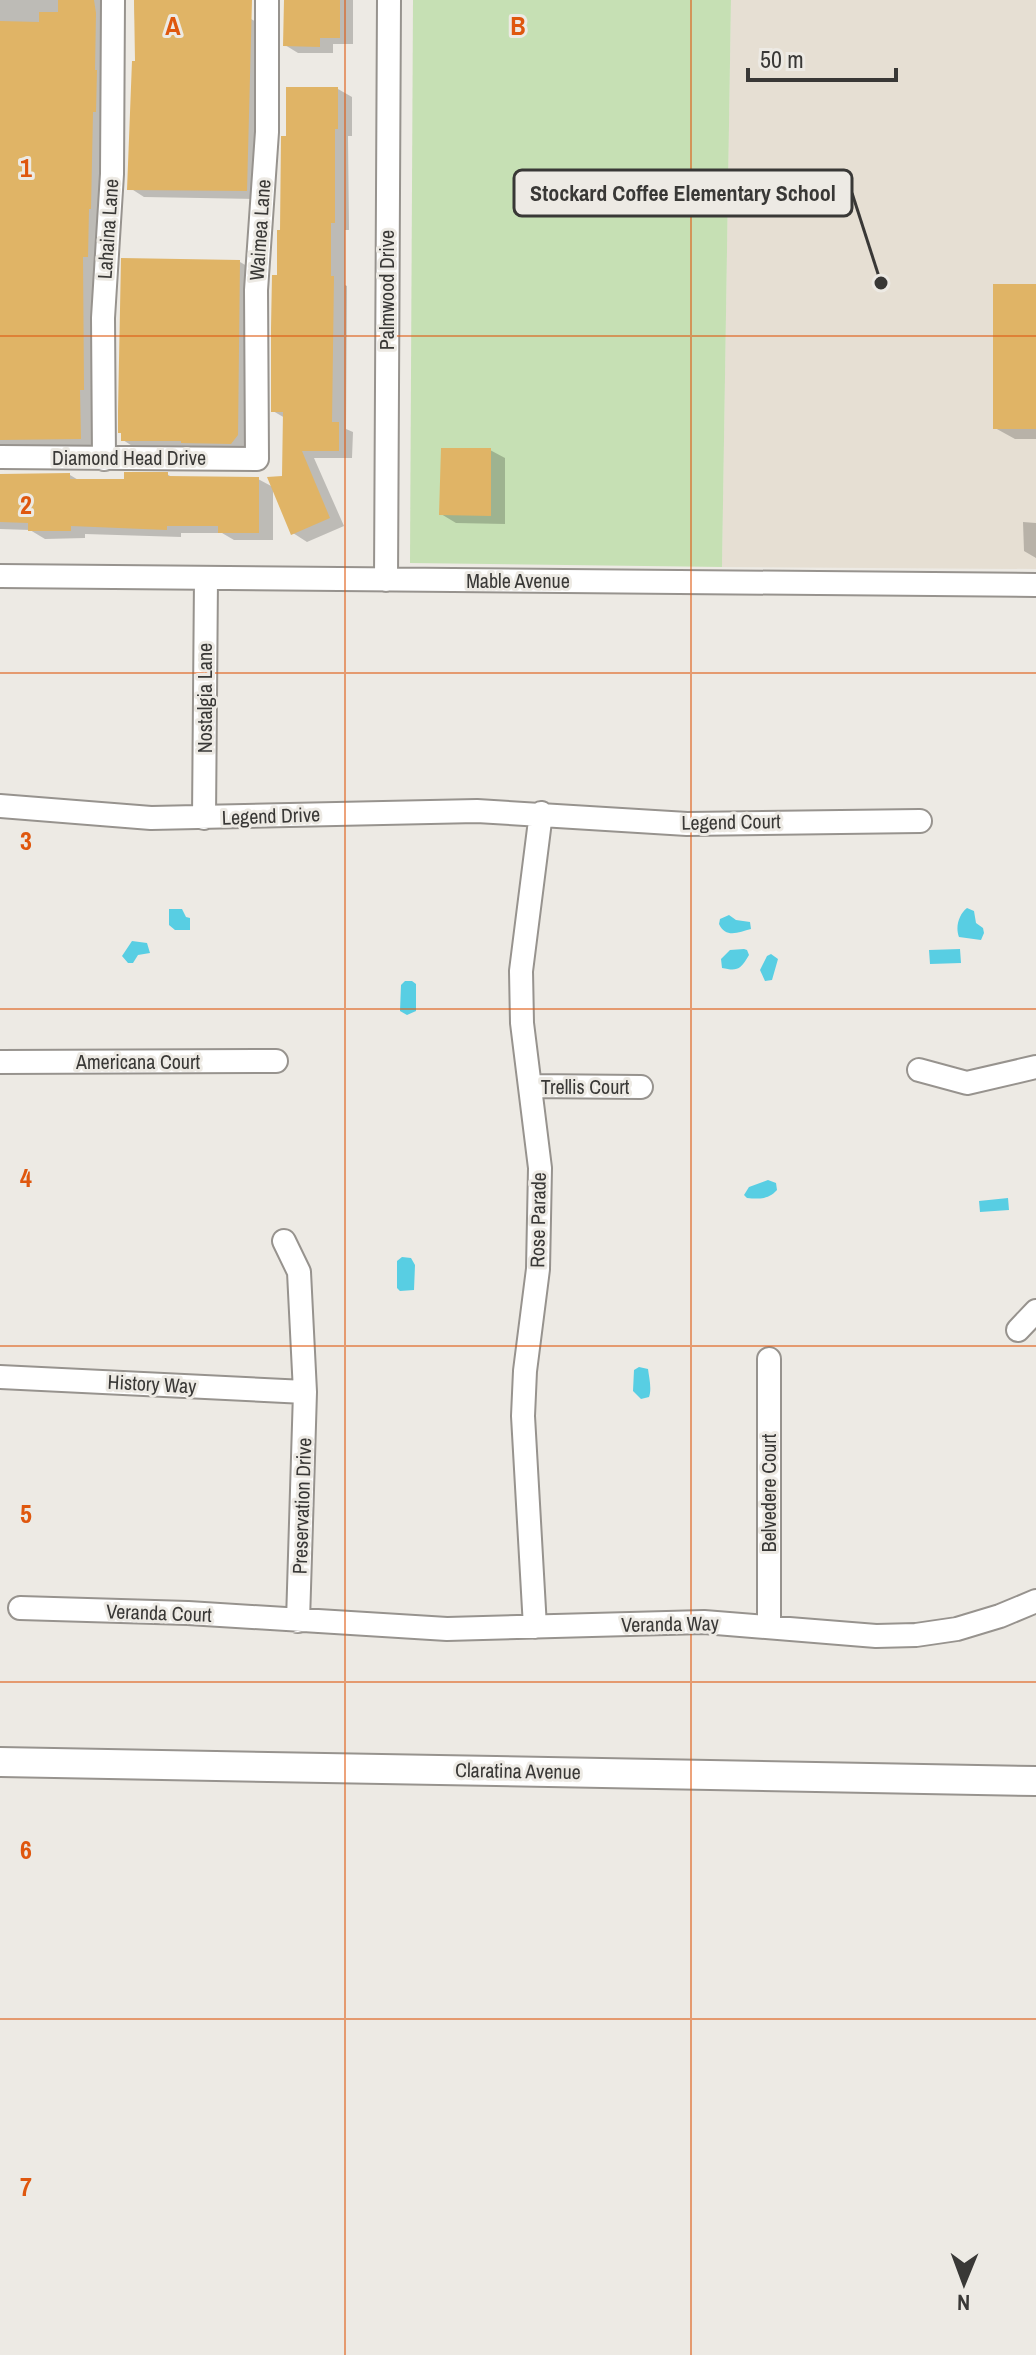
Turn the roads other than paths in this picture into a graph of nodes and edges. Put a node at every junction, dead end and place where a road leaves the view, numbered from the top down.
1 (113, 0) edge
2 (267, 0) edge
3 (389, 0) edge
4 (0, 457) edge
5 (104, 459) junction
6 (257, 459) joint
7 (0, 576) edge
8 (206, 578) junction
9 (386, 580) junction
10 (1036, 585) edge
11 (0, 806) edge
12 (541, 813) junction
13 (204, 818) junction
14 (920, 821) dead end
15 (276, 1061) dead end
16 (0, 1062) edge
17 (1036, 1067) edge
18 (919, 1070) dead end
19 (530, 1086) junction
20 (641, 1087) dead end
21 (284, 1241) dead end
22 (1036, 1311) edge
23 (1018, 1330) dead end
24 (769, 1359) dead end
25 (0, 1377) edge
26 (305, 1392) junction
27 (1036, 1601) edge
28 (20, 1608) dead end
29 (298, 1621) junction
30 (769, 1626) junction
31 (535, 1627) junction
32 (0, 1762) edge
33 (1036, 1781) edge

1 - 5 street, Lahaina Lane
2 - 6 street, Waimea Lane
3 - 9 street, Palmwood Drive
4 - 5 street, Diamond Head Drive
5 - 6 street, Diamond Head Drive
7 - 8 street, Mable Avenue
8 - 9 street, Mable Avenue
8 - 13 street, Nostalgia Lane
9 - 10 street, Mable Avenue
11 - 13 street, Legend Drive
12 - 13 street, Legend Drive
12 - 14 street, Legend Court
12 - 19 street, Rose Parade
15 - 16 street, Americana Court
17 - 18 street
19 - 20 street, Trellis Court
19 - 31 street, Rose Parade
21 - 26 street, Preservation Drive
22 - 23 street
24 - 30 street, Belvedere Court
25 - 26 street, History Way
26 - 29 street, Preservation Drive
27 - 30 street, Veranda Way
28 - 29 street, Veranda Court
29 - 31 street, Veranda Way
30 - 31 street, Veranda Way
32 - 33 main road, Claratina Avenue

